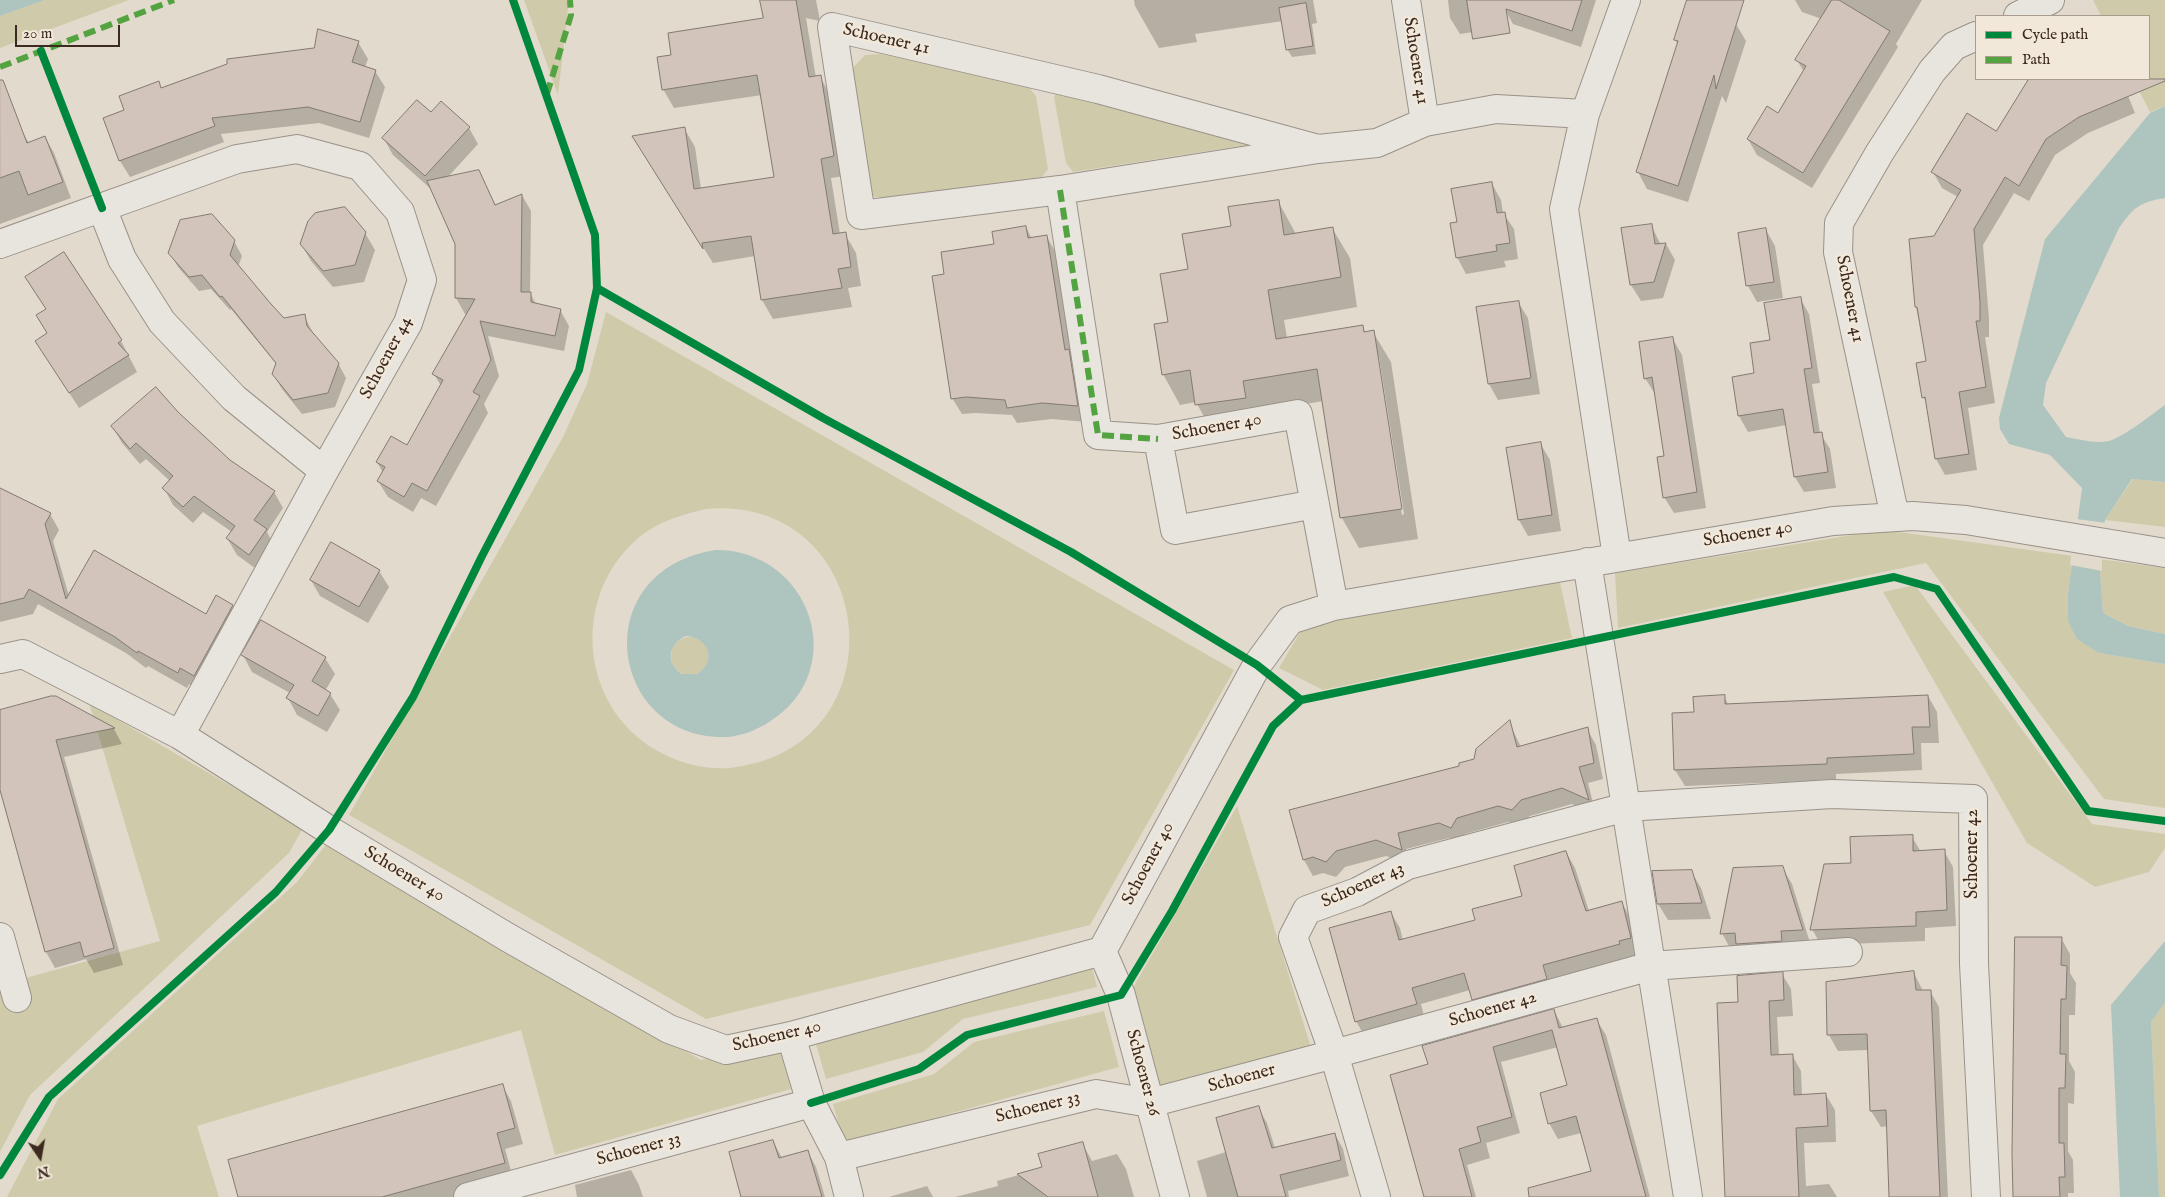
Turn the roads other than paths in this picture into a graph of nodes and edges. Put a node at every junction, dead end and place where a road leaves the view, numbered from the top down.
1 (1406, 0) edge
2 (1626, 0) edge
3 (2050, 0) edge
4 (2020, 15) edge
5 (1975, 36) edge
6 (1585, 114) junction
7 (1425, 122) junction
8 (1318, 149) junction
9 (1060, 190) junction
10 (102, 208) junction
11 (0, 244) edge
12 (1158, 439) junction
13 (324, 471) junction
14 (1315, 504) junction
15 (1894, 517) junction
16 (2165, 553) edge
17 (1617, 557) junction
18 (1587, 562) junction
19 (1334, 606) junction
20 (0, 659) edge
21 (180, 735) junction
22 (1626, 807) junction
23 (0, 937) edge
24 (1102, 951) junction
25 (1848, 952) dead end
26 (1651, 966) junction
27 (17, 998) dead end
28 (791, 1036) junction
29 (1334, 1054) junction
30 (810, 1103) junction
31 (1150, 1103) junction
32 (839, 1157) junction
33 (531, 1189) edge
34 (468, 1197) edge
35 (849, 1197) edge
36 (1175, 1197) edge
37 (1376, 1197) edge
38 (1688, 1197) edge
39 (1986, 1197) edge

1 - 7 street, Schoener 41
2 - 6 street
3 - 4 street
5 - 15 street, Schoener 41
6 - 7 street, Schoener 41
6 - 17 street
7 - 8 street, Schoener 41
8 - 9 street, Schoener 41
8 - 9 street, Schoener 41
9 - 12 street
10 - 11 street, Schoener 44
10 - 13 street
10 - 13 street, Schoener 44
12 - 14 street, Schoener 40
12 - 14 street, Schoener 40
13 - 21 street, Schoener 44
14 - 19 street, Schoener 40
15 - 16 street, Schoener 40
15 - 17 street, Schoener 40
17 - 18 street, Schoener 40
18 - 19 street, Schoener 40
18 - 22 street
19 - 24 street, Schoener 40
20 - 21 street, Schoener 40
21 - 28 street, Schoener 40
22 - 26 street
22 - 29 street, Schoener 43
22 - 39 street, Schoener 42
23 - 27 street
24 - 28 street, Schoener 40
24 - 31 street, Schoener 26
25 - 26 street, Schoener 42
26 - 29 street, Schoener 42
26 - 38 street
28 - 30 street
29 - 31 street, Schoener
29 - 37 street, Schoener 43
30 - 32 street
30 - 33 street, Schoener 33
31 - 32 street, Schoener 33
31 - 36 street, Schoener 26
32 - 35 street
33 - 34 street, Schoener 33

